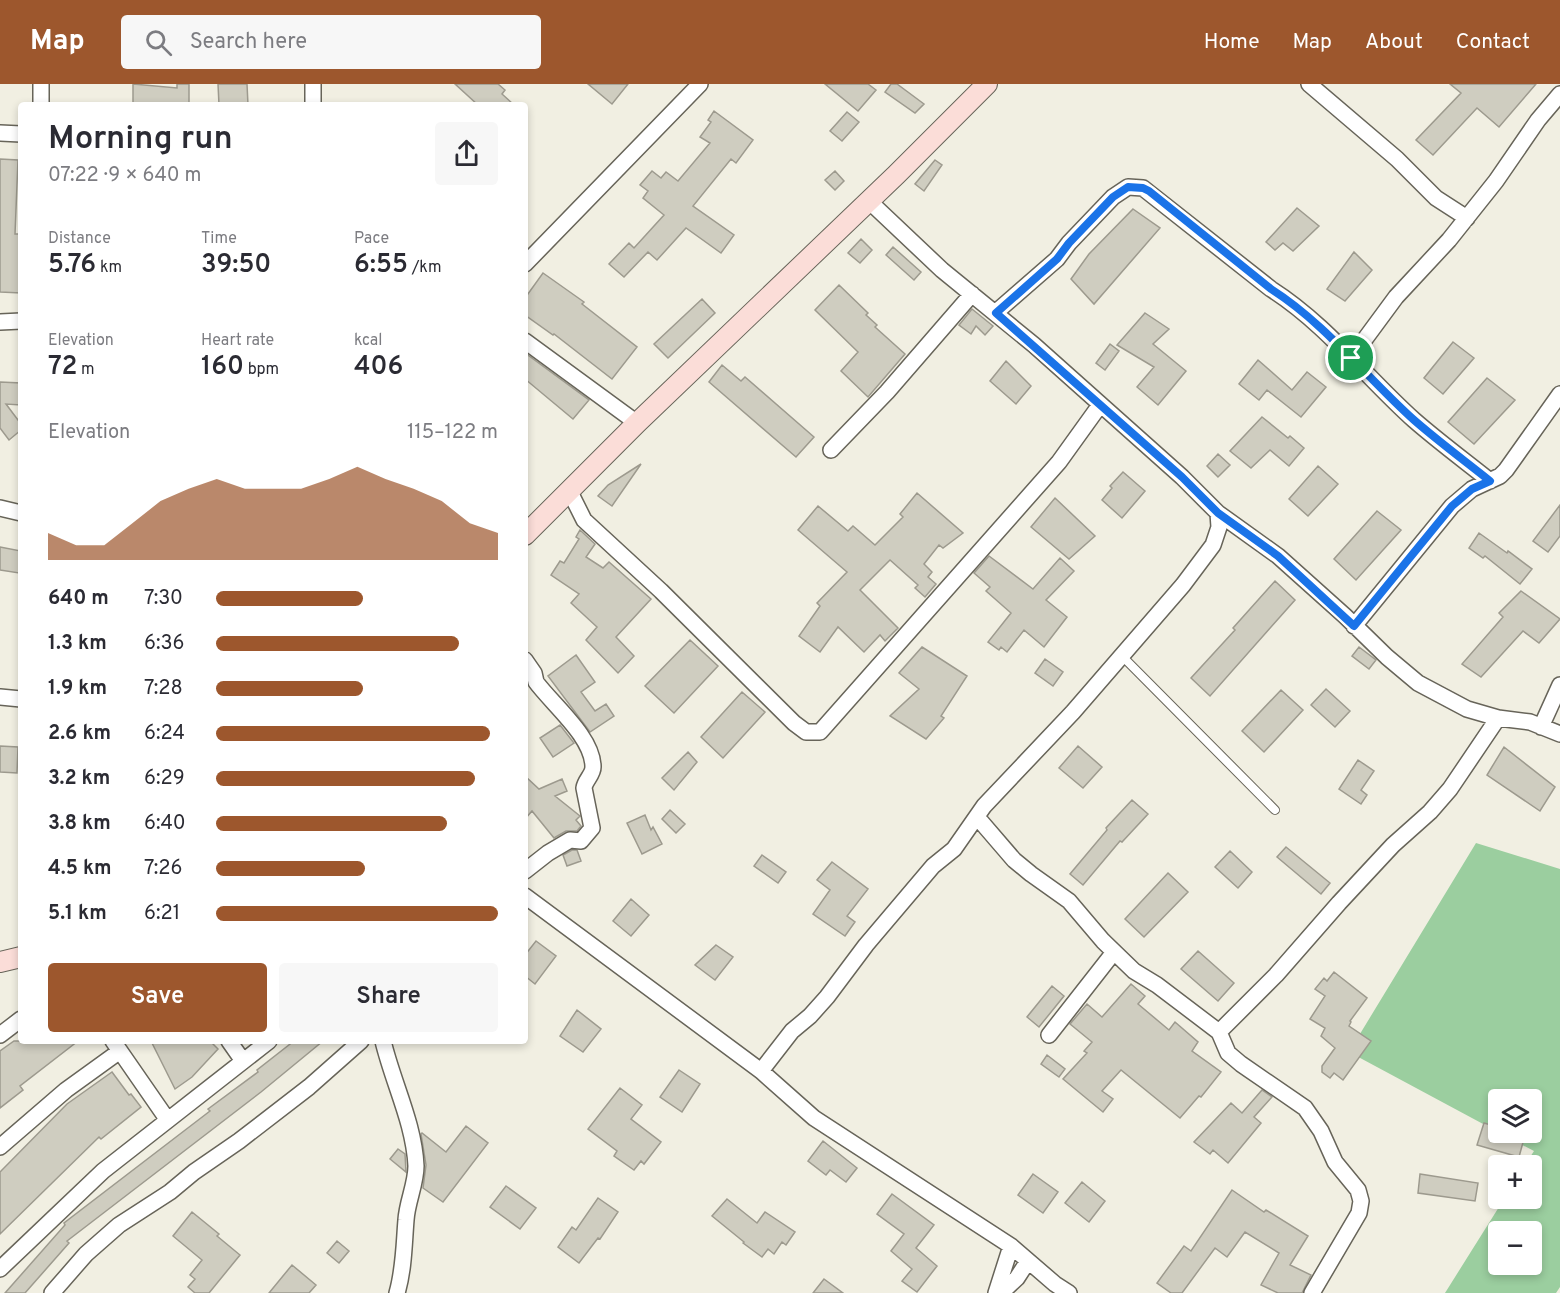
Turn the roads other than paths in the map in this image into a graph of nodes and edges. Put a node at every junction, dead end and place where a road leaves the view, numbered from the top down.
1 (41, 84) edge
2 (313, 84) edge
3 (700, 84) edge
4 (987, 84) edge
5 (1309, 84) edge
6 (1560, 93) edge
7 (41, 102) edge
8 (313, 102) edge
9 (0, 133) edge
10 (18, 134) edge
11 (869, 201) junction
12 (1467, 218) junction
13 (528, 261) edge
14 (972, 294) junction
15 (996, 313) junction
16 (18, 321) edge
17 (0, 322) edge
18 (528, 343) edge
19 (1351, 358) junction
20 (1560, 394) edge
21 (1100, 405) junction
22 (638, 423) junction
23 (831, 450) dead end
24 (1490, 481) junction
25 (570, 492) junction
26 (0, 508) edge
27 (18, 512) edge
28 (1218, 513) junction
29 (528, 533) edge
30 (1354, 626) junction
31 (1122, 656) junction
32 (528, 665) edge
33 (1560, 685) edge
34 (0, 697) edge
35 (18, 699) edge
36 (1498, 718) junction
37 (1541, 727) junction
38 (1560, 734) edge
39 (1275, 810) dead end
40 (977, 817) junction
41 (528, 869) edge
42 (528, 898) edge
43 (1114, 952) junction
44 (18, 958) edge
45 (0, 962) edge
46 (18, 1021) edge
47 (1219, 1032) junction
48 (0, 1035) edge
49 (1049, 1035) dead end
50 (231, 1044) edge
51 (264, 1044) edge
52 (358, 1044) edge
53 (384, 1044) edge
54 (116, 1046) edge
55 (243, 1061) junction
56 (761, 1071) junction
57 (167, 1119) junction
58 (0, 1147) edge
59 (1011, 1246) junction
60 (1028, 1261) junction
61 (0, 1269) edge
62 (400, 1290) edge
63 (52, 1293) edge
64 (996, 1293) edge
65 (1001, 1293) edge
66 (1069, 1293) edge
67 (1312, 1293) edge

1 - 7 street
2 - 8 street
3 - 13 street
4 - 11 main road
5 - 12 street
6 - 12 street
9 - 10 street
11 - 14 street
11 - 22 main road
12 - 19 street
14 - 15 street
14 - 23 street
15 - 19 street
15 - 21 street
16 - 17 street
18 - 22 street
19 - 24 street
20 - 24 street
21 - 25 street
21 - 28 street
22 - 25 main road
24 - 30 street
25 - 29 main road
26 - 27 street
28 - 30 street
28 - 31 street
30 - 36 street
31 - 39 lane
31 - 40 street
32 - 41 street
33 - 37 street
34 - 35 street
36 - 37 street
36 - 47 street
37 - 38 street
40 - 43 street
40 - 56 street
42 - 56 street
43 - 47 street
43 - 49 street
44 - 45 main road
46 - 48 street
47 - 67 street
50 - 55 street
51 - 55 street
52 - 63 street
53 - 62 street
54 - 57 street
54 - 58 street
55 - 57 street
56 - 59 street
57 - 61 street
59 - 60 street
59 - 64 street
60 - 65 street
60 - 66 street

